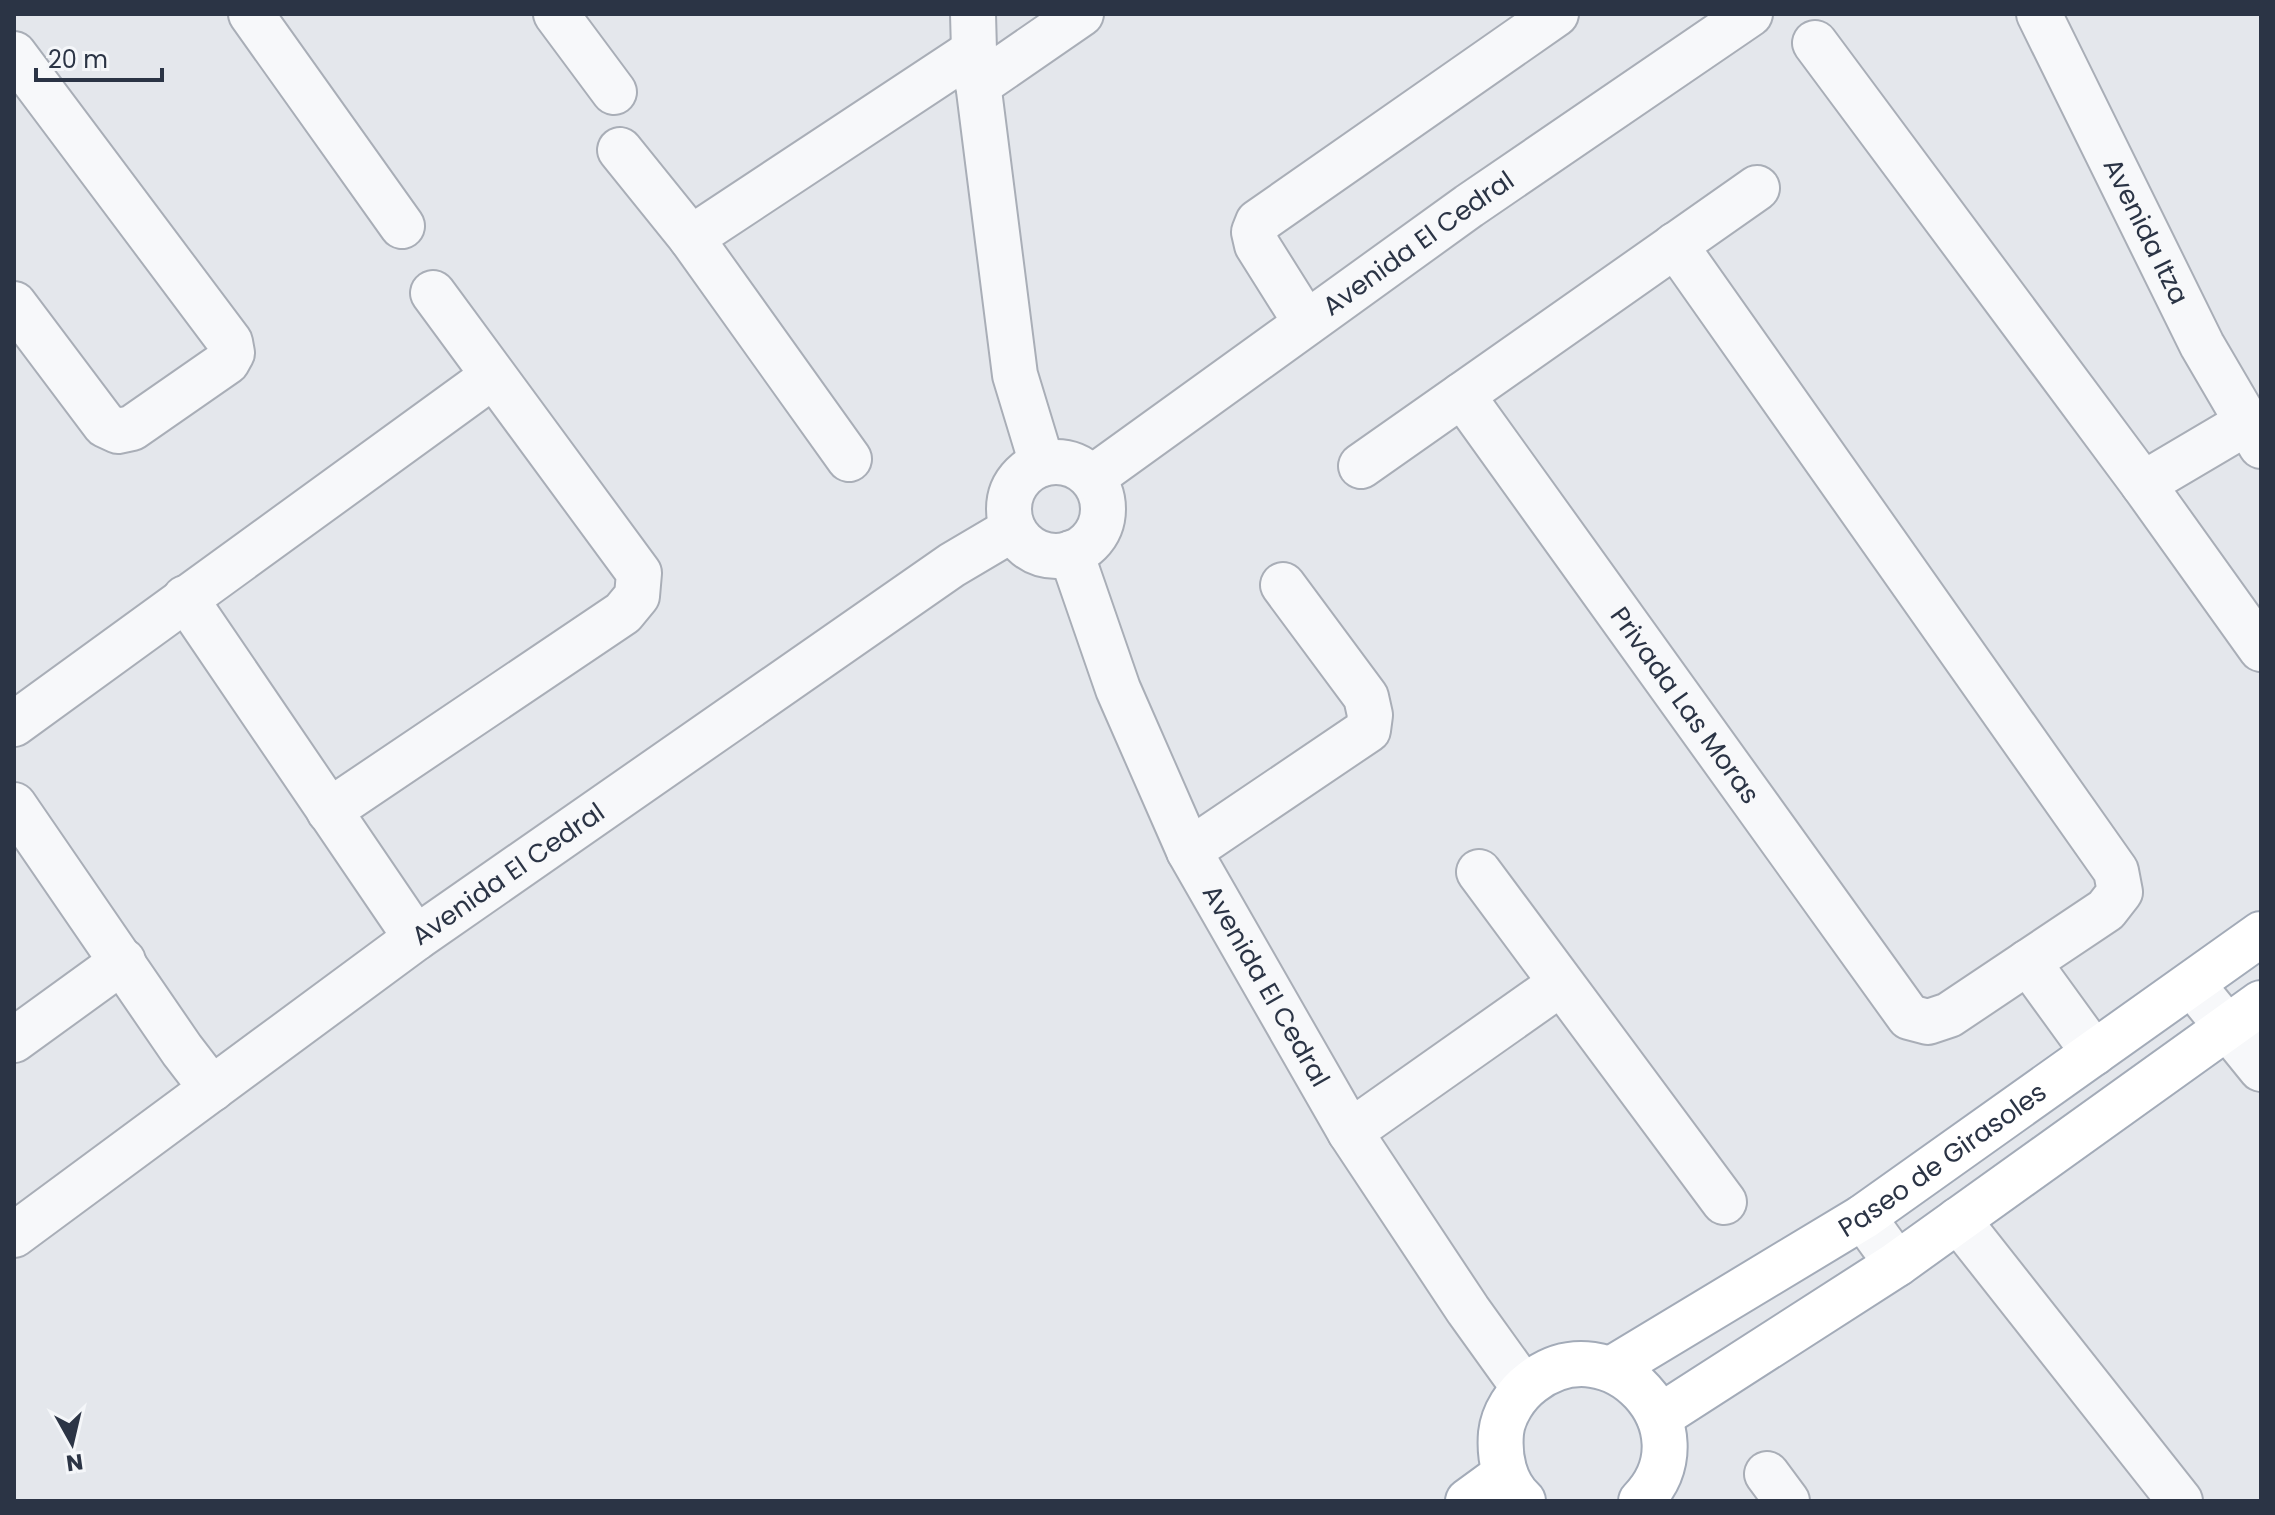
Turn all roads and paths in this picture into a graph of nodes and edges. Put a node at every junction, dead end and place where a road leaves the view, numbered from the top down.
1 (251, 14) edge
2 (1081, 14) edge
3 (1556, 14) edge
4 (1750, 14) edge
5 (2039, 14) edge
6 (572, 20) edge
7 (1815, 43) dead end
8 (975, 50) edge
9 (14, 54) edge
10 (614, 92) dead end
11 (620, 150) dead end
12 (1757, 188) dead end
13 (402, 226) dead end
14 (691, 238) junction
15 (1675, 245) junction
16 (433, 293) dead end
17 (14, 304) edge
18 (1306, 323) junction
19 (493, 376) junction
20 (1462, 395) junction
21 (2254, 434) edge
22 (849, 459) dead end
23 (1042, 464) junction
24 (1361, 466) dead end
25 (1092, 478) junction
26 (2143, 484) junction
27 (1013, 529) junction
28 (1071, 553) junction
29 (1283, 585) dead end
30 (185, 598) junction
31 (2261, 649) edge
32 (14, 724) edge
33 (14, 805) edge
34 (329, 811) junction
35 (1189, 851) junction
36 (1479, 872) dead end
37 (2261, 934) edge
38 (416, 938) junction
39 (123, 961) junction
40 (2028, 962) junction
41 (1560, 984) junction
42 (2192, 984) junction
43 (2244, 1014) edge
44 (14, 1040) edge
45 (2094, 1053) junction
46 (2261, 1069) edge
47 (212, 1089) junction
48 (1350, 1132) junction
49 (1724, 1202) dead end
50 (1863, 1217) junction
51 (1958, 1220) junction
52 (14, 1235) edge
53 (1897, 1264) junction
54 (1611, 1369) junction
55 (1524, 1388) junction
56 (1659, 1417) junction
57 (1514, 1488) edge
58 (1468, 1501) edge
59 (1641, 1501) edge
60 (2180, 1501) edge

1 - 13 street
2 - 8 street
3 - 18 street
4 - 18 street, Avenida El Cedral
5 - 21 street, Avenida Itza
6 - 10 street
7 - 26 street
8 - 14 street
8 - 23 street
9 - 17 street
11 - 14 street
12 - 15 street
14 - 22 street
15 - 20 street
15 - 40 street
16 - 19 street
18 - 25 street, Avenida El Cedral
19 - 30 street
19 - 34 street
20 - 24 street
20 - 40 street, Privada Las Moras
21 - 26 street
23 - 25 street
23 - 27 street
25 - 28 street
26 - 31 street
27 - 28 street
27 - 38 street, Avenida El Cedral
28 - 35 street, Avenida El Cedral
29 - 35 street
30 - 32 street
30 - 34 street
33 - 39 street
34 - 38 street
35 - 48 street, Avenida El Cedral
36 - 41 street
37 - 42 main road, Paseo de Girasoles
38 - 47 street, Avenida El Cedral
39 - 44 street
39 - 47 street
40 - 45 street
41 - 48 street
41 - 49 street
42 - 43 street
42 - 45 main road, Paseo de Girasoles
43 - 46 street
43 - 51 main road
45 - 50 main road, Paseo de Girasoles
47 - 52 street, Avenida El Cedral
48 - 55 street, Avenida El Cedral
50 - 53 street
50 - 54 main road, Paseo de Girasoles
51 - 53 main road
51 - 60 street
53 - 56 main road
54 - 55 main road
54 - 56 main road
55 - 57 main road
56 - 59 main road
57 - 58 main road

